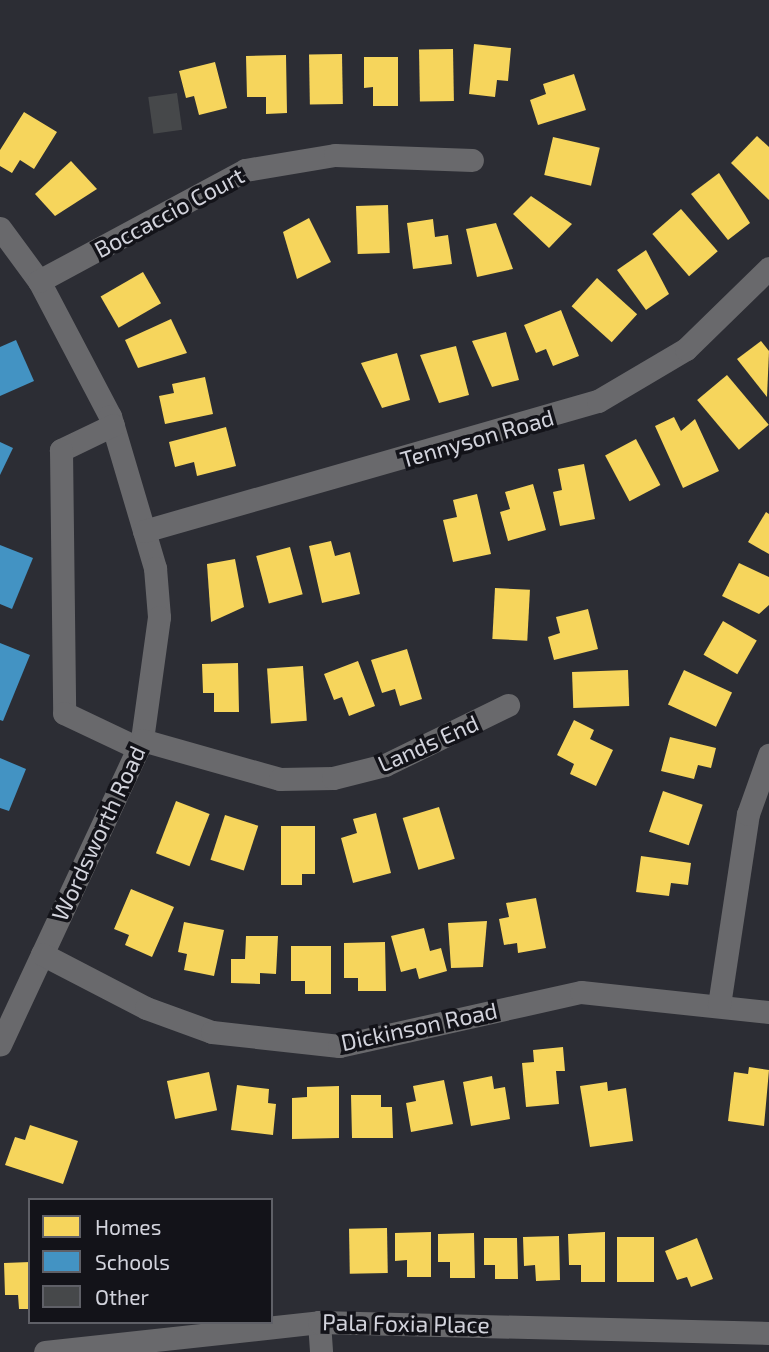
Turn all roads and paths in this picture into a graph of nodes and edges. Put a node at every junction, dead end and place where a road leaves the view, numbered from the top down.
1 (472, 160) dead end
2 (0, 228) edge
3 (769, 268) edge
4 (40, 281) junction
5 (113, 425) junction
6 (144, 531) junction
7 (508, 705) dead end
8 (140, 744) junction
9 (769, 755) edge
10 (42, 954) junction
11 (719, 1005) junction
12 (769, 1012) edge
13 (0, 1045) edge
14 (319, 1322) junction
15 (769, 1333) edge
16 (74, 1350) edge
17 (44, 1352) edge
18 (321, 1352) edge

1 - 4 street, Boccaccio Court
2 - 4 street, Wordsworth Road
3 - 6 street, Tennyson Road
4 - 5 street, Wordsworth Road
5 - 6 street, Wordsworth Road
5 - 8 street, Lands End
6 - 8 street, Wordsworth Road
7 - 8 street, Lands End
8 - 10 street, Wordsworth Road
9 - 11 street
10 - 11 street, Dickinson Road
10 - 13 street, Wordsworth Road
11 - 12 street, Dickinson Road
14 - 15 street, Pala Foxia Place
14 - 16 street, Pala Foxia Place
14 - 18 street
16 - 17 street, Pala Foxia Place

